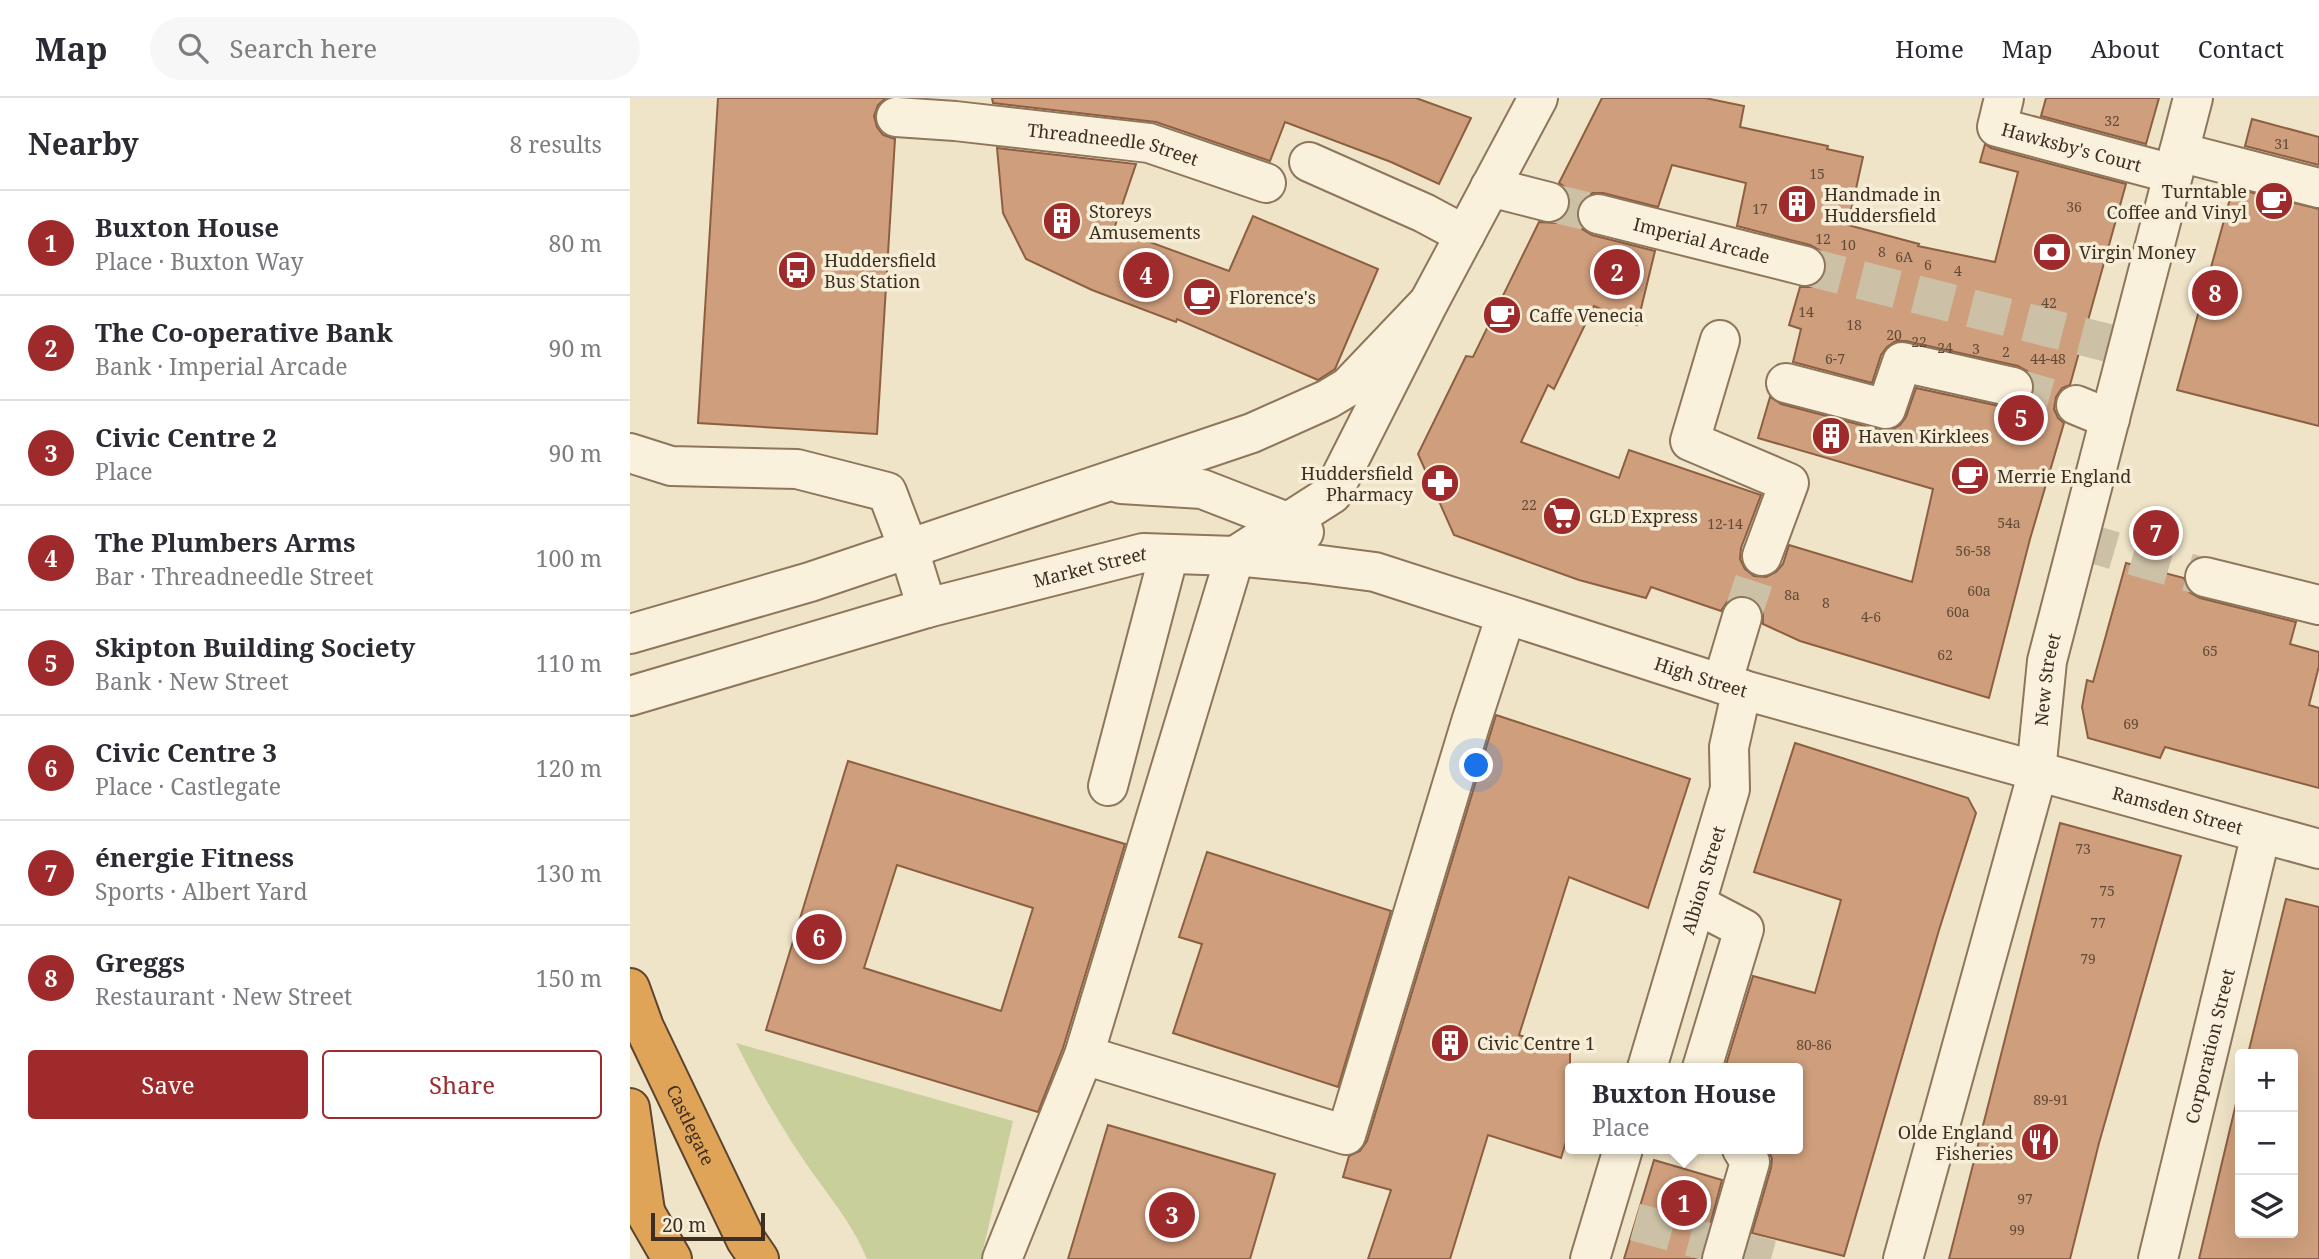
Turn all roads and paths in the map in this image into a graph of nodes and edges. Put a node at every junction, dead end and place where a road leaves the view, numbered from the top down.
1 (2004, 98) edge
2 (2193, 98) edge
3 (1525, 101) edge
4 (896, 117) dead end
5 (1309, 162) dead end
6 (2176, 163) junction
7 (1266, 183) dead end
8 (1490, 187) junction
9 (2319, 188) edge
10 (1549, 202) tunnel mouth
11 (1598, 214) tunnel mouth
12 (1465, 235) junction
13 (1805, 266) tunnel mouth
14 (1429, 302) junction
15 (1720, 340) dead end
16 (1786, 383) dead end
17 (2013, 387) tunnel mouth
18 (630, 453) edge
19 (1101, 483) junction
20 (1287, 522) junction
21 (909, 550) junction
22 (1169, 554) junction
23 (1236, 556) junction
24 (1762, 556) tunnel mouth
25 (1368, 570) junction
26 (2205, 577) tunnel mouth
27 (2319, 605) edge
28 (927, 608) junction
29 (1506, 615) junction
30 (1742, 617) tunnel mouth
31 (630, 634) edge
32 (1732, 687) junction
33 (630, 696) edge
34 (2037, 773) junction
35 (1108, 786) dead end
36 (2261, 834) junction
37 (2319, 849) edge
38 (1696, 904) junction
39 (630, 988) edge
40 (1084, 1055) junction
41 (1648, 1063) edge
42 (1704, 1063) edge
43 (630, 1108) edge
44 (1623, 1154) edge
45 (1746, 1155) edge
46 (637, 1199) edge
47 (672, 1259) edge
48 (759, 1259) edge
49 (1002, 1259) edge
50 (1590, 1259) edge
51 (1722, 1259) edge
52 (1903, 1259) edge
53 (2158, 1259) edge

1 - 6 street, Hawksby's Court
2 - 6 street, New Street
3 - 8 street
4 - 7 street, Threadneedle Street
5 - 12 street
6 - 9 street
6 - 34 street, New Street
8 - 10 street
8 - 12 street
11 - 13 street, Imperial Arcade
12 - 14 street
14 - 19 street
14 - 20 street
15 - 24 street
16 - 17 street
18 - 21 street
19 - 20 street, High Street
19 - 21 street
20 - 23 street
20 - 25 street, High Street
21 - 28 street
21 - 31 street
22 - 23 street, Market Street
22 - 28 street, Market Street
22 - 35 street
23 - 25 street, High Street
23 - 40 street
25 - 29 street, High Street
26 - 27 street
28 - 33 street, Market Street
29 - 32 street, High Street
29 - 40 street
30 - 32 street, Albion Street
32 - 34 street, High Street
32 - 38 street, Albion Street
34 - 36 street, Ramsden Street
34 - 52 street, New Street
36 - 37 street, Ramsden Street
36 - 53 street, Corporation Street
38 - 41 street, Albion Street
38 - 42 street
39 - 48 highway, Castlegate
40 - 49 street
43 - 46 highway
44 - 50 street
45 - 51 street
46 - 47 highway

